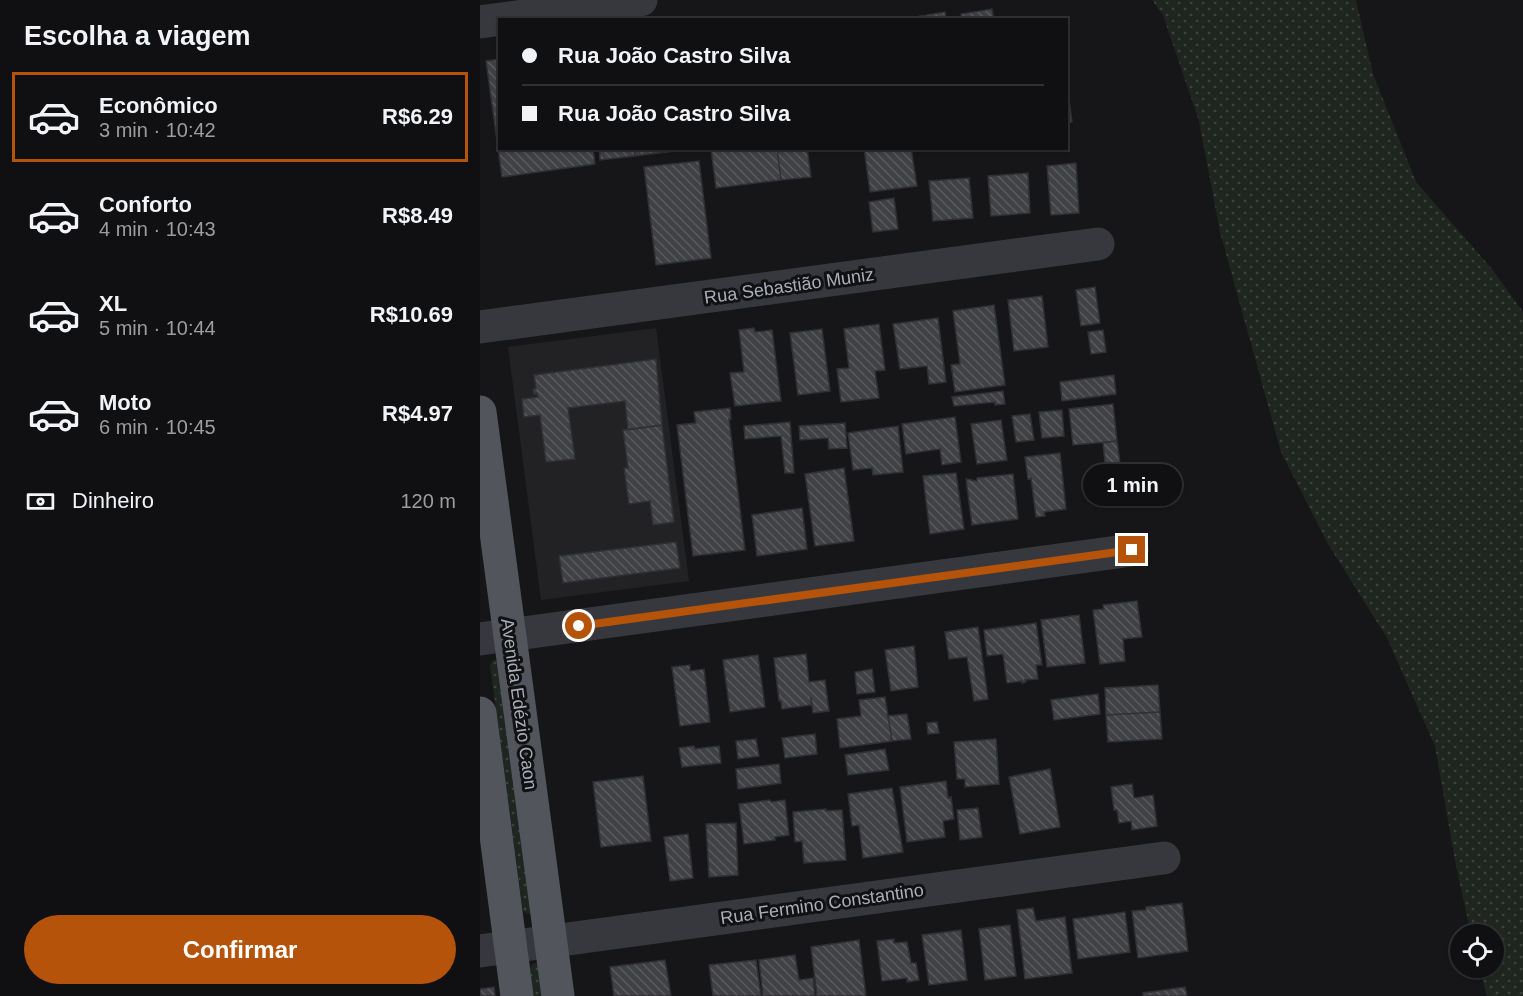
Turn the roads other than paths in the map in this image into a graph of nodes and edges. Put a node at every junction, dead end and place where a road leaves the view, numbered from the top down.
1 (641, 0) edge
2 (509, 18) edge
3 (498, 20) edge
4 (480, 22) edge
5 (1098, 244) dead end
6 (480, 327) edge
7 (480, 412) edge
8 (1132, 550) dead end
9 (495, 638) edge
10 (480, 712) edge
11 (1164, 858) dead end
12 (551, 941) junction
13 (495, 949) edge
14 (517, 996) edge
15 (558, 996) edge

1 - 2 street
3 - 4 street
5 - 6 street, Rua Sebastião Muniz
7 - 9 main road, Avenida Edézio Caon
8 - 9 street
9 - 12 main road, Avenida Edézio Caon
10 - 13 main road
11 - 12 street, Rua Fermino Constantino
12 - 13 street, Rua Fermino Constantino
12 - 15 main road, Avenida Edézio Caon
13 - 14 main road

